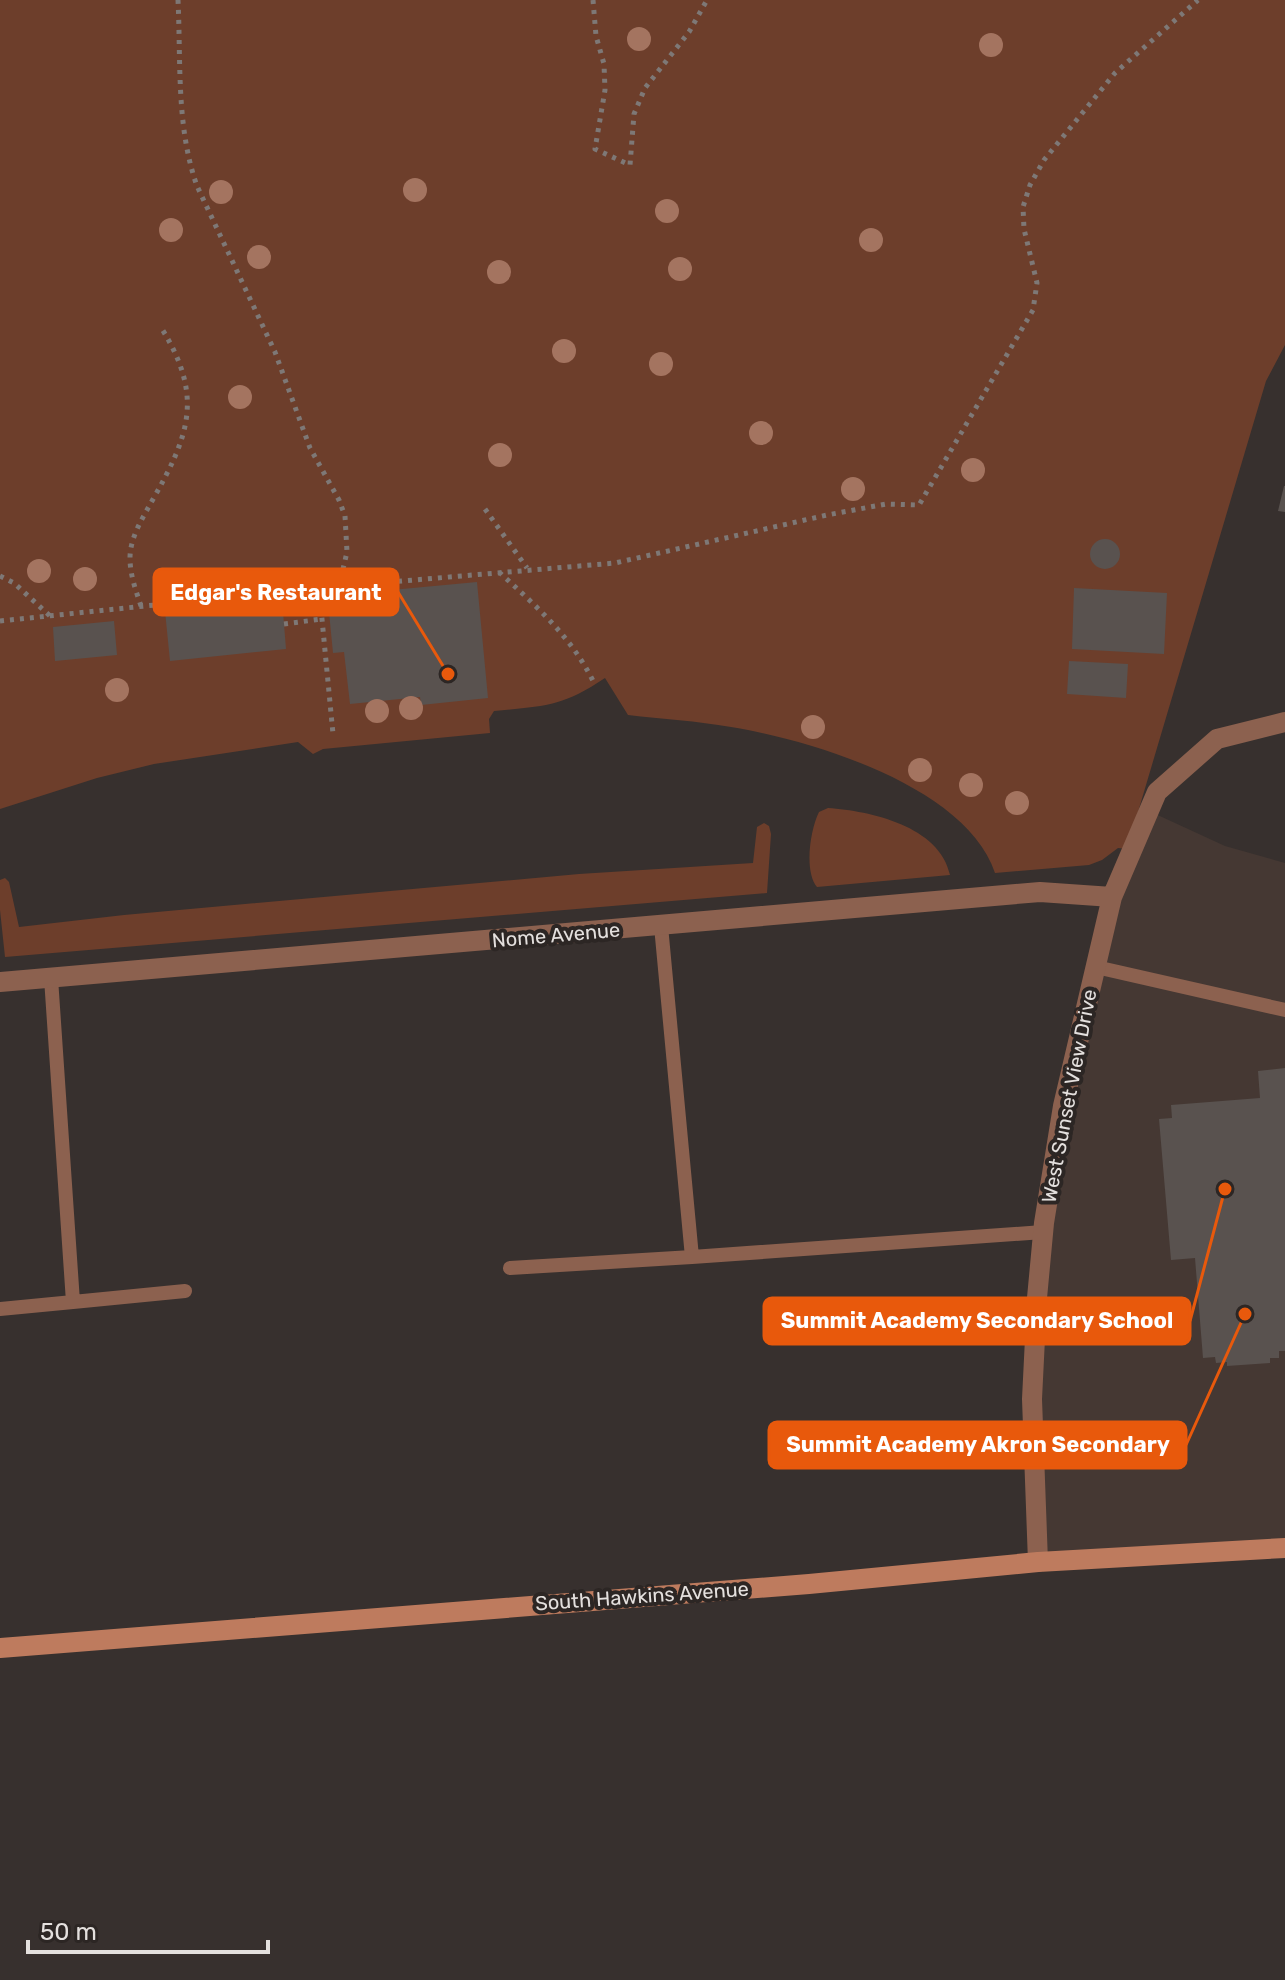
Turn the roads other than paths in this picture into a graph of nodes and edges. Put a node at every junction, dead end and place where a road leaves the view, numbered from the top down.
1 (1285, 722) edge
2 (1112, 897) junction
3 (661, 926) junction
4 (1096, 967) junction
5 (51, 978) junction
6 (0, 982) edge
7 (1285, 1010) edge
8 (1043, 1232) junction
9 (692, 1257) junction
10 (510, 1268) dead end
11 (185, 1291) dead end
12 (73, 1302) junction
13 (0, 1309) edge
14 (1285, 1548) edge
15 (1038, 1562) junction
16 (0, 1648) edge

1 - 2 street, West Sunset View Drive
2 - 3 street, Nome Avenue
2 - 4 street, West Sunset View Drive
3 - 5 street, Nome Avenue
3 - 9 lane
4 - 7 lane
4 - 8 street, West Sunset View Drive
5 - 6 street, Nome Avenue
5 - 12 lane
8 - 9 lane
8 - 15 street, West Sunset View Drive
9 - 10 lane
11 - 12 lane
12 - 13 lane
14 - 15 main road, South Hawkins Avenue
15 - 16 main road, South Hawkins Avenue

